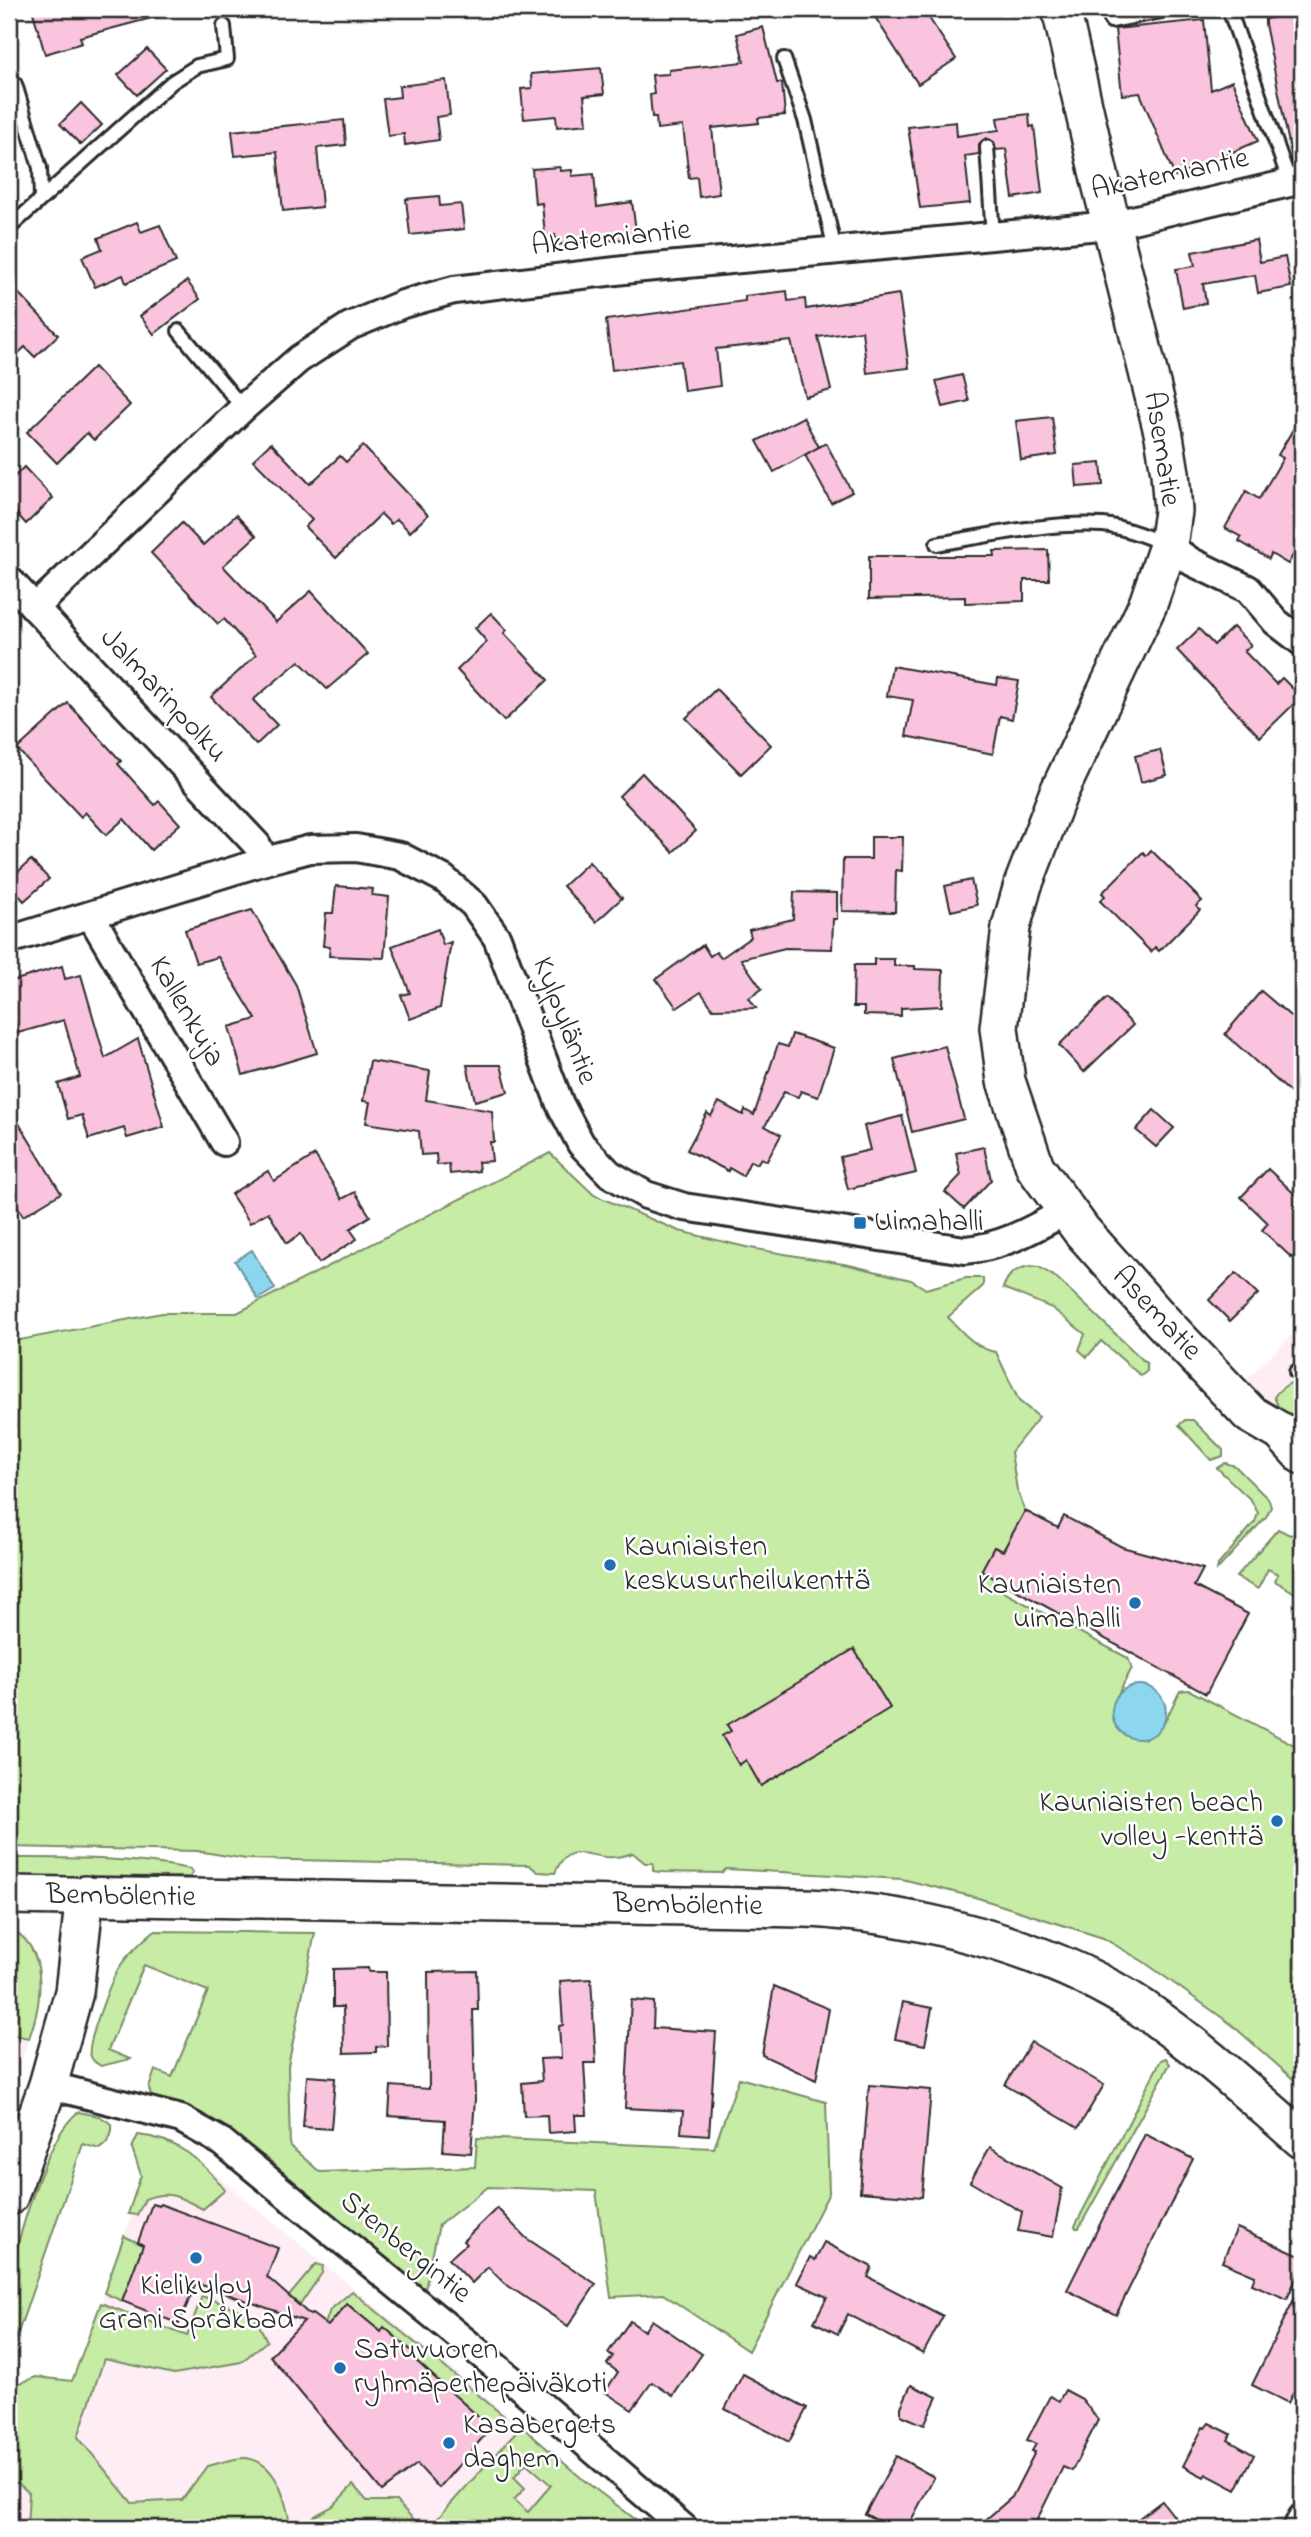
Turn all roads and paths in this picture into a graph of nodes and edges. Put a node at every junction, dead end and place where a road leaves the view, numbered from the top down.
1 (1061, 9) edge
2 (1193, 9) edge
3 (1229, 9) edge
4 (1111, 22) dead end
5 (224, 26) dead end
6 (784, 59) dead end
7 (15, 84) dead end
8 (987, 147) dead end
9 (1296, 182) edge
10 (41, 199) junction
11 (1111, 225) junction
12 (9, 228) edge
13 (993, 237) junction
14 (835, 250) junction
15 (179, 331) dead end
16 (243, 408) junction
17 (937, 544) dead end
18 (1168, 546) junction
19 (9, 580) edge
20 (35, 608) junction
21 (1302, 642) edge
22 (265, 861) junction
23 (91, 916) junction
24 (9, 940) edge
25 (224, 1142) dead end
26 (1066, 1211) junction
27 (1250, 1415) junction
28 (1302, 1455) edge
29 (1302, 1479) edge
30 (9, 1895) edge
31 (85, 1895) junction
32 (48, 2085) junction
33 (1302, 2139) edge
34 (9, 2196) edge
35 (1302, 2518) edge
36 (684, 2528) edge
37 (1297, 2528) edge

1 - 11 street, Asematie
2 - 4 lane
3 - 9 lane
5 - 10 lane
6 - 14 lane
7 - 10 lane
8 - 13 lane
9 - 11 street, Akatemiantie
10 - 12 lane
11 - 13 street, Akatemiantie
11 - 18 street, Asematie
13 - 14 street, Akatemiantie
14 - 16 street, Akatemiantie
15 - 16 lane
16 - 20 street, Akatemiantie
17 - 18 lane
18 - 21 street
18 - 26 street, Asematie
19 - 20 street, Jalmarinpolku
20 - 22 street, Jalmarinpolku
22 - 23 street, Kylpyläntie
22 - 26 street, Kylpyläntie
23 - 24 street, Kylpyläntie
23 - 25 street, Kallenkuja
26 - 27 street, Asematie
27 - 28 street, Asematie
27 - 29 street, Asematie
30 - 31 street, Bembölentie
31 - 32 street
31 - 33 street, Bembölentie
32 - 34 street
32 - 36 street, Stenbergintie
35 - 37 street

